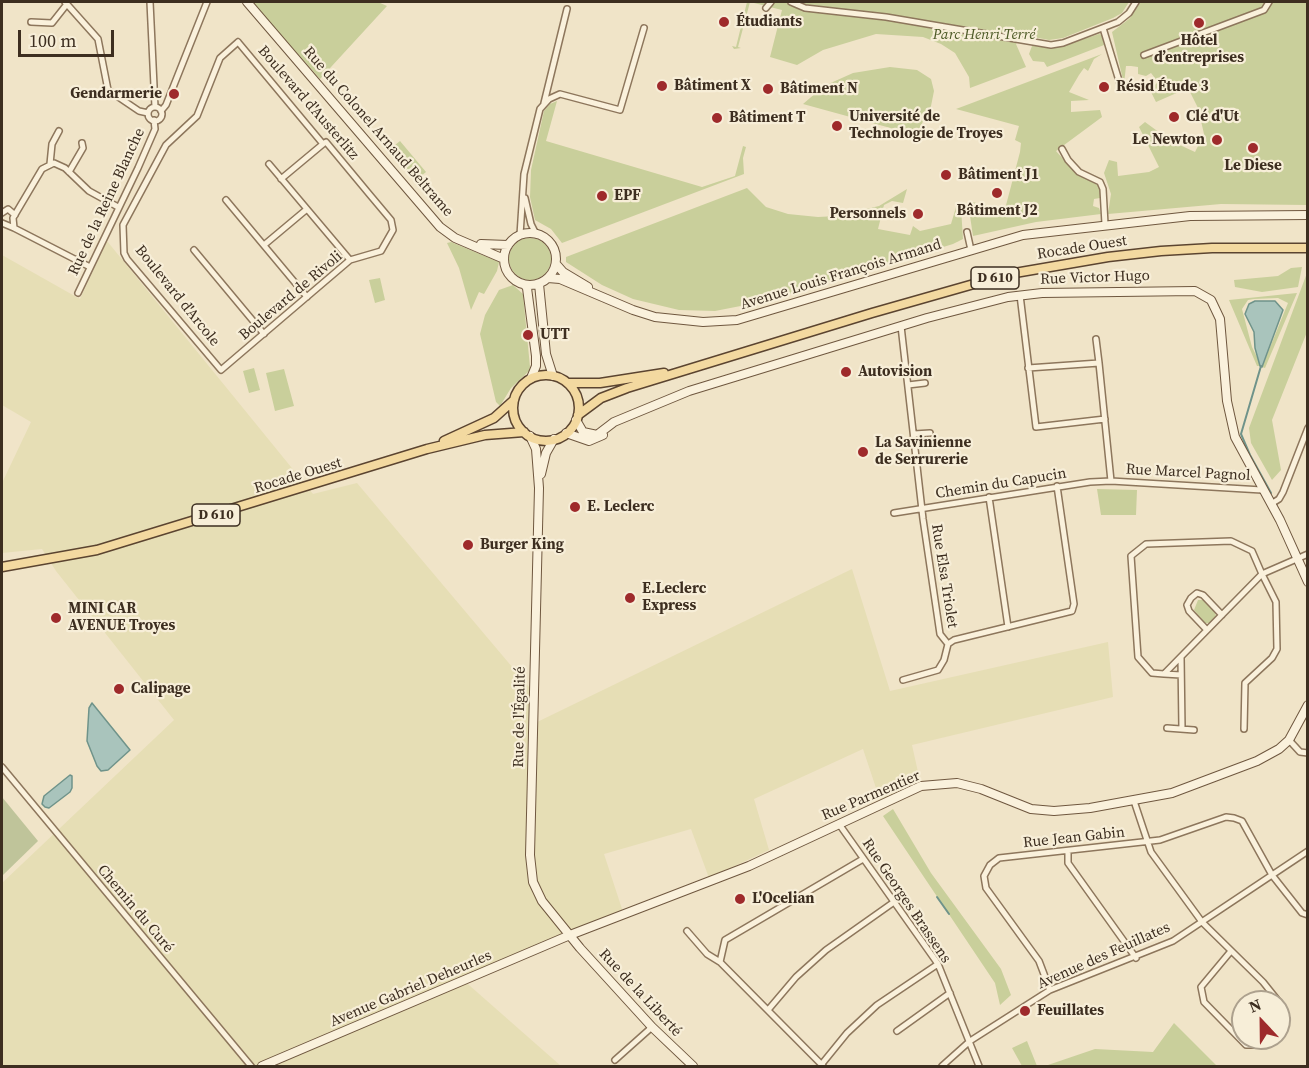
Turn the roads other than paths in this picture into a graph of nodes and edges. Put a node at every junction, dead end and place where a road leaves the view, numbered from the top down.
1 (150, 2) edge
2 (207, 2) edge
3 (247, 2) edge
4 (771, 2) edge
5 (791, 2) edge
6 (1136, 2) edge
7 (1269, 2) edge
8 (66, 3) edge
9 (766, 8) dead end
10 (567, 9) dead end
11 (31, 22) dead end
12 (644, 28) dead end
13 (1103, 28) junction
14 (1144, 55) dead end
15 (1120, 84) dead end
16 (544, 103) junction
17 (155, 107) junction
18 (161, 111) junction
19 (148, 113) junction
20 (154, 120) junction
21 (59, 131) dead end
22 (171, 137) joint
23 (82, 143) dead end
24 (323, 144) junction
25 (1062, 149) dead end
26 (50, 164) junction
27 (269, 164) dead end
28 (69, 172) junction
29 (281, 179) junction
30 (523, 187) junction
31 (226, 200) dead end
32 (117, 207) junction
33 (307, 209) junction
34 (2, 213) edge
35 (15, 215) junction
36 (1308, 215) edge
37 (2, 223) edge
38 (1105, 224) junction
39 (14, 228) junction
40 (967, 232) dead end
41 (536, 234) junction
42 (520, 235) junction
43 (467, 242) junction
44 (264, 245) junction
45 (508, 245) junction
46 (1308, 248) edge
47 (194, 250) dead end
48 (971, 250) junction
49 (381, 251) joint
50 (504, 259) junction
51 (350, 260) junction
52 (556, 264) junction
53 (90, 267) junction
54 (548, 278) junction
55 (539, 284) junction
56 (525, 285) junction
57 (78, 293) dead end
58 (1020, 295) junction
59 (307, 297) junction
60 (612, 302) junction
61 (901, 326) junction
62 (264, 334) junction
63 (1096, 339) dead end
64 (1099, 363) junction
65 (694, 368) junction
66 (1028, 368) junction
67 (221, 370) joint
68 (553, 376) junction
69 (531, 378) junction
70 (568, 383) junction
71 (925, 383) dead end
72 (908, 385) junction
73 (514, 400) junction
74 (577, 417) junction
75 (621, 419) junction
76 (1105, 419) junction
77 (1308, 428) edge
78 (566, 433) junction
79 (930, 433) dead end
80 (527, 434) junction
81 (914, 435) junction
82 (554, 439) junction
83 (427, 449) junction
84 (1111, 481) junction
85 (1057, 486) junction
86 (539, 488) junction
87 (1262, 490) junction
88 (989, 497) junction
89 (1271, 504) junction
90 (923, 508) junction
91 (894, 513) dead end
92 (1308, 554) edge
93 (1298, 559) junction
94 (2, 567) edge
95 (1262, 574) junction
96 (1308, 582) edge
97 (1222, 615) junction
98 (1008, 627) junction
99 (1207, 630) junction
100 (948, 644) junction
101 (1181, 657) junction
102 (1164, 674) junction
103 (1181, 675) junction
104 (903, 680) dead end
105 (1308, 705) edge
106 (1167, 728) dead end
107 (1182, 729) junction
108 (1244, 729) dead end
109 (1194, 730) dead end
110 (1289, 740) junction
111 (1308, 753) edge
112 (2, 767) edge
113 (1134, 801) junction
114 (839, 824) junction
115 (1146, 842) junction
116 (1068, 851) junction
117 (1308, 851) edge
118 (863, 859) junction
119 (1272, 875) junction
120 (894, 902) junction
121 (1308, 915) edge
122 (1202, 922) junction
123 (687, 931) dead end
124 (570, 936) junction
125 (1231, 951) junction
126 (1136, 957) junction
127 (720, 962) junction
128 (938, 964) junction
129 (1050, 990) junction
130 (1269, 990) edge
131 (950, 993) junction
132 (768, 1010) junction
133 (652, 1027) junction
134 (1231, 1030) edge
135 (897, 1031) dead end
136 (970, 1041) junction
137 (615, 1060) dead end
138 (689, 1065) edge
139 (250, 1066) edge
140 (262, 1066) edge
141 (822, 1066) edge
142 (942, 1066) edge
143 (979, 1066) edge

1 - 17 street
2 - 18 street
3 - 43 street, Rue du Colonel Arnaud Beltrame
4 - 9 street
5 - 13 street
6 - 13 street
7 - 14 street
8 - 11 street
8 - 19 street
10 - 16 street
12 - 16 street
13 - 15 street
16 - 30 street
17 - 18 street
17 - 19 street
18 - 20 street
19 - 20 street
20 - 32 street, Rue de la Reine Blanche
21 - 26 street
22 - 24 street, Boulevard d'Austerlitz
22 - 67 street, Boulevard d'Arcole
23 - 28 street
24 - 29 street
24 - 49 street, Boulevard d'Austerlitz
25 - 38 street
26 - 28 street
26 - 35 street
27 - 29 street
28 - 32 street
29 - 33 street
30 - 41 street
30 - 42 street
31 - 44 street
32 - 53 street, Rue de la Reine Blanche
33 - 44 street
33 - 51 street
34 - 35 street
35 - 39 street
36 - 38 street, Avenue Louis François Armand
37 - 39 street
38 - 48 street, Avenue Louis François Armand
39 - 53 street
40 - 48 street
41 - 42 street
41 - 52 street
42 - 45 street
43 - 45 street
43 - 50 street, Rue du Colonel Arnaud Beltrame
44 - 59 street
45 - 50 street
46 - 65 main road, Rocade Ouest / D 610
47 - 62 street
48 - 60 street, Avenue Louis François Armand
49 - 51 street, Boulevard de Rivoli
50 - 56 street
51 - 59 street, Boulevard de Rivoli
52 - 54 street
52 - 60 street, Avenue Louis François Armand
53 - 57 street, Rue de la Reine Blanche
54 - 55 street
54 - 60 street, Avenue Louis François Armand
55 - 56 street
55 - 68 street
56 - 69 street
58 - 61 street, Rue Victor Hugo
58 - 66 street
58 - 87 street, Rue Victor Hugo
59 - 62 street, Boulevard de Rivoli
61 - 72 street, Rue Elsa Triolet
61 - 75 street, Rue Victor Hugo
62 - 67 street, Boulevard de Rivoli
63 - 64 street
64 - 66 street
64 - 76 street
65 - 70 main road, Rocade Ouest / D 610
65 - 74 main road, Rocade Ouest / D 610
66 - 76 street
68 - 69 main road
68 - 70 main road
69 - 73 main road
70 - 74 main road
71 - 72 street
72 - 81 street, Rue Elsa Triolet
73 - 80 main road
73 - 83 main road, Rocade Ouest / D 610
74 - 75 street, Rue Victor Hugo
74 - 78 main road
75 - 78 street, Rue Victor Hugo
76 - 84 street
77 - 89 street
78 - 82 main road
79 - 81 street
80 - 82 main road
80 - 83 main road, Rocade Ouest / D 610
80 - 86 street
81 - 90 street, Rue Elsa Triolet
82 - 86 street
83 - 94 main road, Rocade Ouest / D 610
84 - 85 street, Chemin du Capucin
84 - 87 street, Rue Marcel Pagnol
85 - 88 street, Chemin du Capucin
85 - 98 street, Rue Elsa Triolet
86 - 124 street, Rue de l'Égalité
87 - 89 street, Rue Victor Hugo
88 - 90 street, Chemin du Capucin
88 - 98 street
89 - 93 street, Rue Victor Hugo
90 - 91 street, Chemin du Capucin
90 - 100 street, Rue Elsa Triolet
92 - 93 street
93 - 95 street
93 - 96 street, Rue Victor Hugo
95 - 97 street
95 - 102 street
95 - 108 street
97 - 99 street
97 - 99 street
98 - 100 street, Rue Elsa Triolet
99 - 101 street
100 - 104 street, Rue Elsa Triolet
101 - 102 street
101 - 103 street
102 - 103 street
103 - 107 street
105 - 110 street, Rue Parmentier
106 - 107 street
107 - 109 street
110 - 111 street
110 - 113 street, Rue Parmentier
112 - 139 street, Chemin du Curé
113 - 114 street, Rue Parmentier
113 - 115 street
114 - 118 street, Rue Georges Brassens
114 - 124 street, Rue Parmentier
115 - 116 street, Rue Jean Gabin
115 - 119 street, Rue Jean Gabin
115 - 122 street
116 - 126 street
116 - 129 street, Rue Jean Gabin
117 - 119 street, Avenue des Feuillates
118 - 120 street, Rue Georges Brassens
118 - 127 street
119 - 121 street, Rue Jean Gabin
119 - 122 street, Avenue des Feuillates
120 - 128 street, Rue Georges Brassens
120 - 132 street
122 - 125 street
122 - 126 street, Avenue des Feuillates
123 - 127 street
124 - 133 street, Rue de la Liberté
124 - 140 street, Avenue Gabriel Deheurles
125 - 130 street
125 - 134 street
126 - 129 street, Avenue des Feuillates
127 - 132 street
128 - 131 street, Rue Georges Brassens
128 - 141 street
129 - 136 street, Avenue des Feuillates
131 - 135 street
131 - 136 street, Rue Georges Brassens
132 - 141 street
133 - 137 street
133 - 138 street, Rue de la Liberté
136 - 142 street, Avenue des Feuillates
136 - 143 street, Rue Georges Brassens

